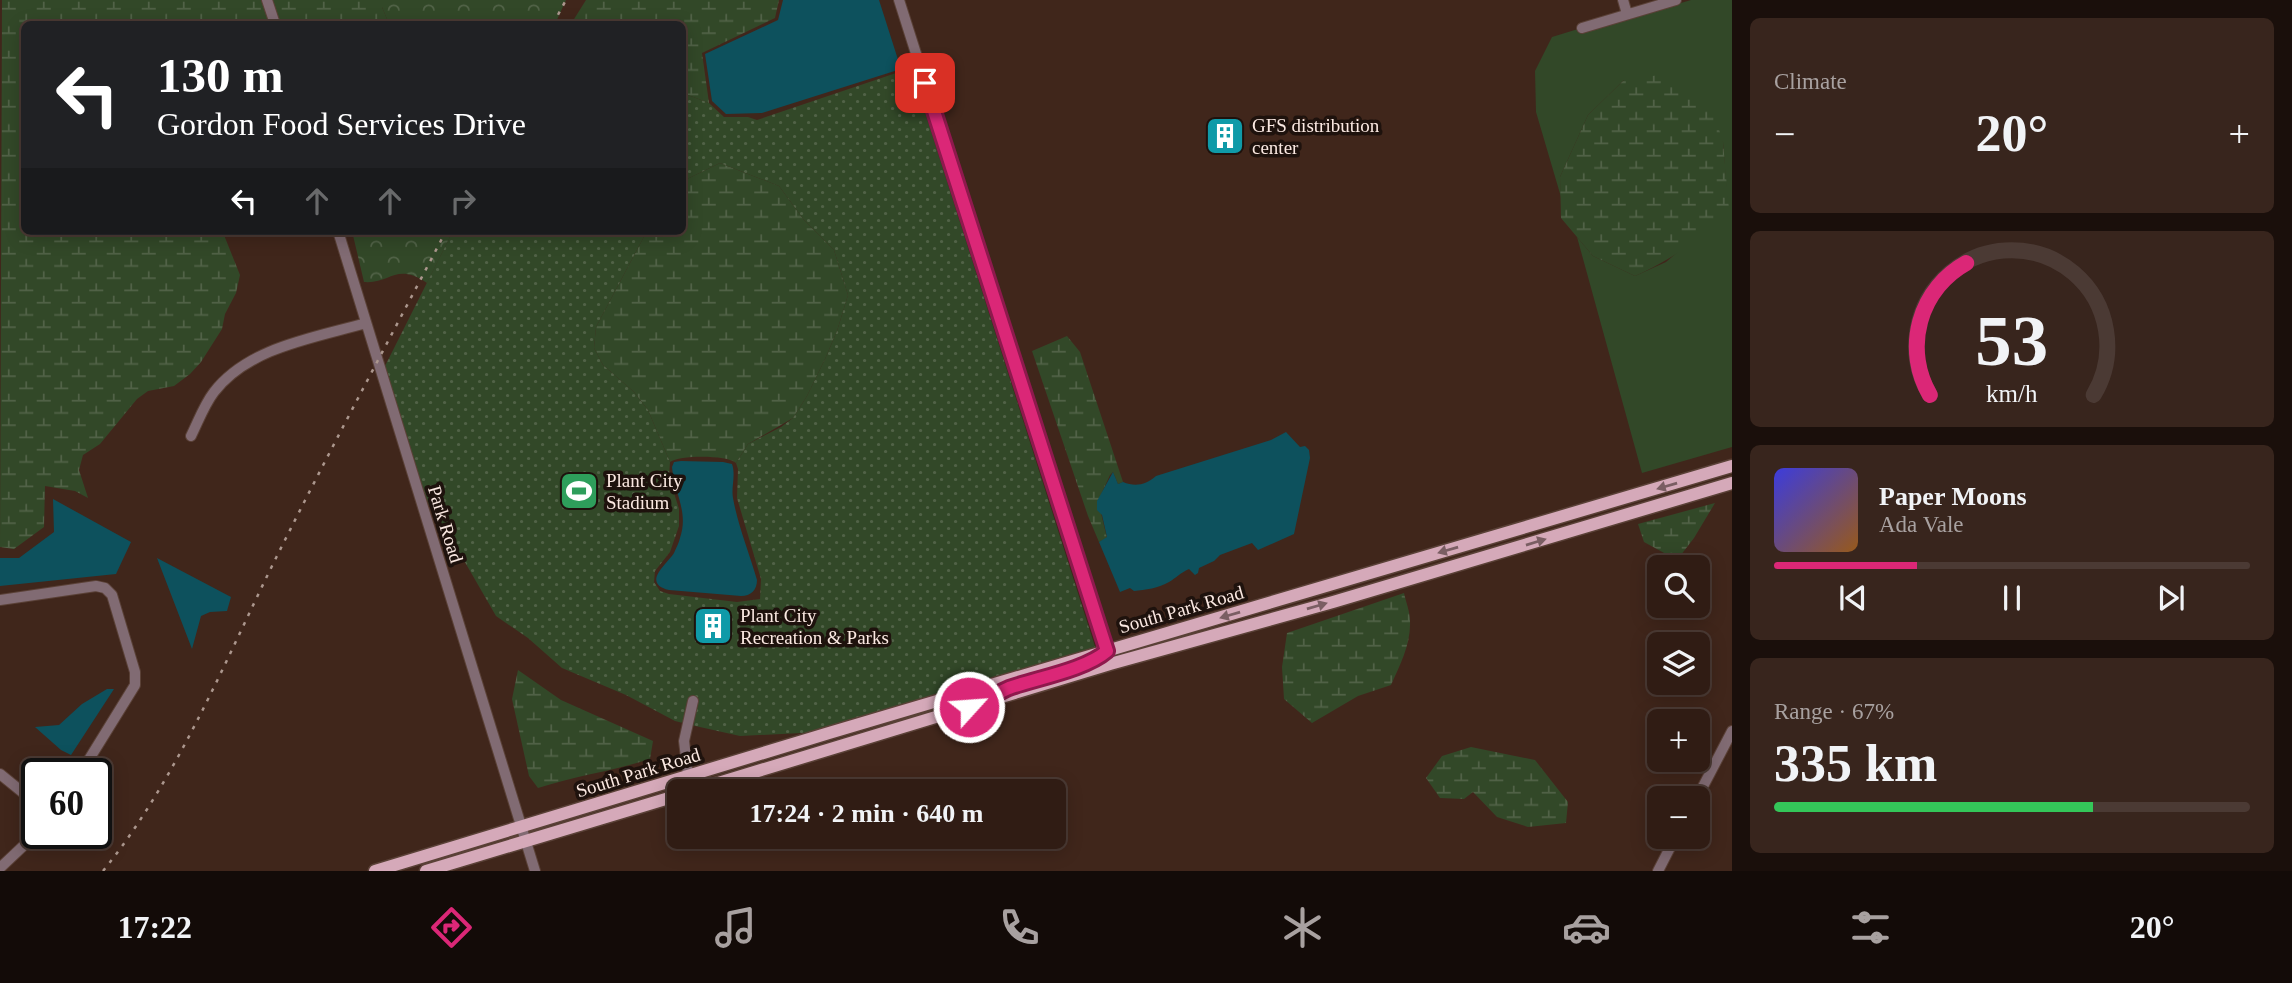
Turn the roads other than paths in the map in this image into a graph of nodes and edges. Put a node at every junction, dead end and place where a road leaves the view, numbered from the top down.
1 (267, 0) edge
2 (899, 0) edge
3 (1623, 0) edge
4 (1676, 0) edge
5 (1627, 14) junction
6 (274, 21) edge
7 (1582, 28) dead end
8 (339, 235) edge
9 (366, 323) junction
10 (191, 436) dead end
11 (1732, 466) edge
12 (1732, 480) edge
13 (0, 600) edge
14 (1108, 658) junction
15 (984, 688) junction
16 (693, 701) dead end
17 (1732, 731) edge
18 (819, 752) junction
19 (90, 758) edge
20 (0, 774) edge
21 (687, 779) edge
22 (710, 779) edge
23 (721, 779) edge
24 (1702, 786) edge
25 (21, 791) edge
26 (667, 791) edge
27 (667, 794) edge
28 (523, 834) junction
29 (21, 849) edge
30 (1669, 849) edge
31 (413, 866) edge
32 (0, 869) edge
33 (375, 871) edge
34 (396, 871) edge
35 (426, 871) edge
36 (535, 871) edge
37 (1658, 871) edge

1 - 6 street
2 - 14 street
3 - 5 street
4 - 5 street
5 - 7 street
8 - 9 street, Park Road
9 - 10 street
9 - 28 street, Park Road
11 -> 14 main road, South Park Road
14 -> 12 main road, South Park Road
13 - 19 street
14 - 15 main road, South Park Road
14 - 18 main road, South Park Road
15 - 18 main road
15 - 22 main road, South Park Road
16 - 21 street
17 - 24 street
18 - 23 main road, South Park Road
20 - 25 street
26 - 28 main road, South Park Road
27 - 28 main road, South Park Road
28 - 31 main road
28 - 35 main road
28 - 36 street, Park Road
29 - 32 street
30 - 37 street
31 - 33 main road
31 - 34 main road

